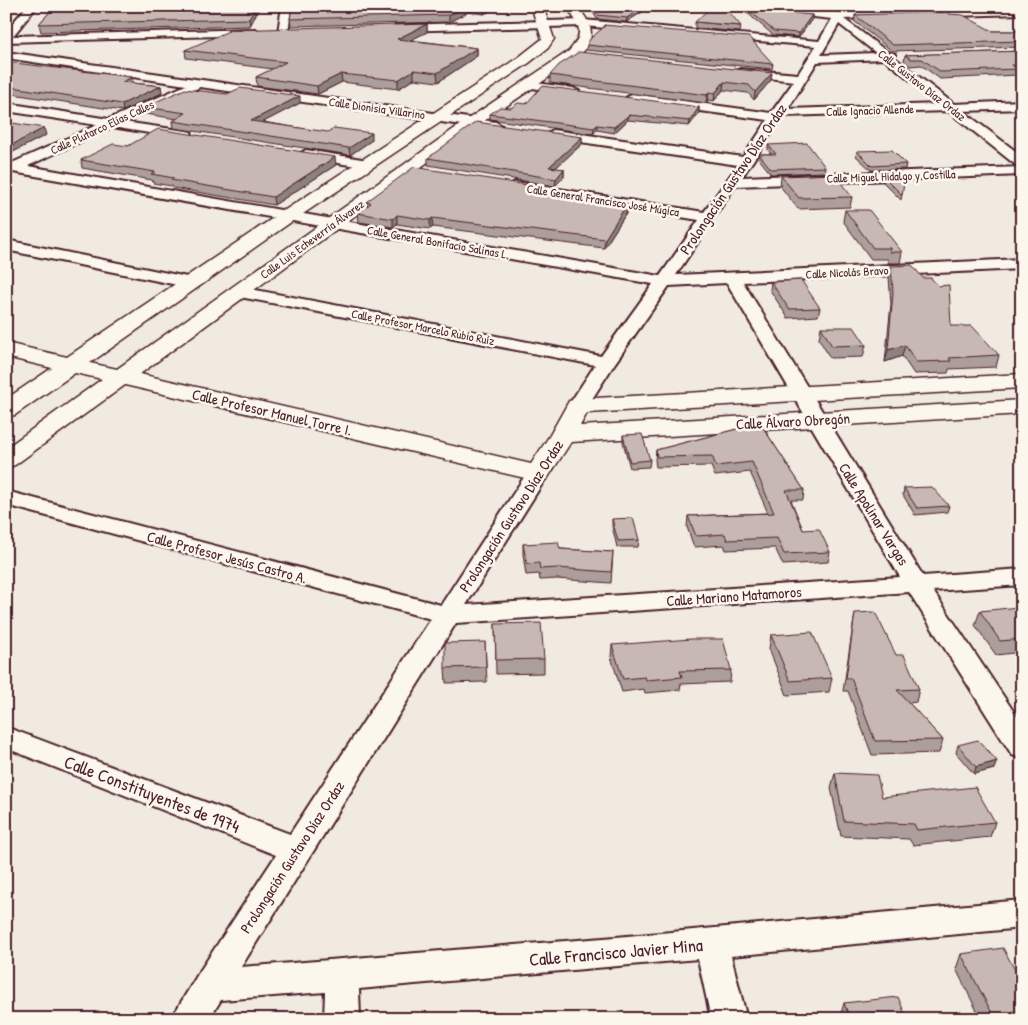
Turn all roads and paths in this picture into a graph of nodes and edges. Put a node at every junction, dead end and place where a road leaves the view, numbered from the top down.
1 (32, 6) edge
2 (287, 6) edge
3 (537, 6) edge
4 (572, 6) edge
5 (740, 6) edge
6 (823, 6) edge
7 (1022, 11) edge
8 (836, 17) junction
9 (583, 23) junction
10 (544, 24) junction
11 (389, 28) edge
12 (6, 38) edge
13 (823, 44) junction
14 (6, 55) edge
15 (886, 56) junction
16 (905, 56) edge
17 (814, 59) junction
18 (732, 71) edge
19 (801, 78) junction
20 (199, 83) junction
21 (529, 85) junction
22 (588, 93) edge
23 (618, 97) edge
24 (1022, 105) edge
25 (6, 107) edge
26 (951, 107) junction
27 (777, 115) junction
28 (438, 117) junction
29 (473, 122) junction
30 (109, 123) junction
31 (512, 128) edge
32 (542, 132) edge
33 (203, 138) edge
34 (290, 151) edge
35 (747, 162) junction
36 (1022, 163) edge
37 (368, 164) junction
38 (9, 168) edge
39 (408, 168) junction
40 (1022, 171) edge
41 (428, 172) edge
42 (731, 182) junction
43 (505, 184) edge
44 (288, 216) junction
45 (709, 217) junction
46 (334, 224) junction
47 (6, 245) edge
48 (1022, 264) edge
49 (732, 277) junction
50 (662, 281) junction
51 (192, 282) junction
52 (240, 292) junction
53 (6, 350) edge
54 (606, 362) junction
55 (72, 366) junction
56 (122, 377) junction
57 (1022, 381) edge
58 (800, 394) junction
59 (578, 406) junction
60 (1022, 407) edge
61 (6, 410) edge
62 (816, 420) junction
63 (563, 435) junction
64 (6, 460) edge
65 (538, 474) junction
66 (6, 498) edge
67 (1022, 577) edge
68 (916, 584) junction
69 (447, 615) junction
70 (6, 737) edge
71 (1022, 747) edge
72 (297, 850) junction
73 (1022, 914) edge
74 (711, 944) junction
75 (342, 976) junction
76 (210, 985) junction
77 (189, 1019) edge
78 (342, 1019) edge
79 (729, 1019) edge

1 - 12 street
2 - 12 street
3 - 10 street, Calle Luis Echeverría Álvarez
4 - 9 street
5 - 8 street
6 - 8 street, Calle Gustavo Díaz Ordaz
7 - 8 street
8 - 13 street, Prolongación Gustavo Díaz Ordaz
8 - 15 street, Calle Gustavo Díaz Ordaz
9 - 10 street
9 - 13 street
9 - 21 street, Calle Luis Echeverría Álvarez
10 - 11 street
10 - 28 street, Calle Luis Echeverría Álvarez
13 - 17 street, Prolongación Gustavo Díaz Ordaz
14 - 20 street, Calle Dionisia Villarino
15 - 16 street
15 - 17 street
15 - 26 street, Calle Gustavo Díaz Ordaz
17 - 19 street, Prolongación Gustavo Díaz Ordaz
18 - 19 street
19 - 27 street, Prolongación Gustavo Díaz Ordaz
20 - 28 street, Calle Dionisia Villarino
20 - 30 street, Calle Plutarco Elías Calles
21 - 22 street
21 - 29 street, Calle Luis Echeverría Álvarez
23 - 27 street, Calle Ignacio Allende
24 - 26 street, Calle Ignacio Allende
25 - 30 street
26 - 27 street, Calle Ignacio Allende
26 - 36 street, Calle Gustavo Díaz Ordaz
27 - 35 street, Prolongación Gustavo Díaz Ordaz
28 - 29 street, Calle Dionisia Villarino
28 - 37 street, Calle Luis Echeverría Álvarez
29 - 31 street, Calle Dionisia Villarino
29 - 39 street, Calle Luis Echeverría Álvarez
30 - 33 street
30 - 38 street, Calle Plutarco Elías Calles
32 - 35 street
34 - 37 street
35 - 42 street, Prolongación Gustavo Díaz Ordaz
37 - 44 street, Calle Luis Echeverría Álvarez
38 - 44 street, Calle General Bonifacio Salinas L.
39 - 41 street
39 - 46 street, Calle Luis Echeverría Álvarez
40 - 42 street, Calle Miguel Hidalgo y Costilla
42 - 45 street, Prolongación Gustavo Díaz Ordaz
43 - 45 street, Calle General Francisco José Múgica
44 - 46 street, Calle General Bonifacio Salinas L.
44 - 51 street, Calle Luis Echeverría Álvarez
45 - 50 street, Prolongación Gustavo Díaz Ordaz
46 - 50 street, Calle General Bonifacio Salinas L.
46 - 52 street, Calle Luis Echeverría Álvarez
47 - 51 street
48 - 49 street, Calle Nicolás Bravo
49 - 50 street, Calle General Bonifacio Salinas L.
49 - 58 street, Calle Apolinar Vargas
50 - 54 street, Prolongación Gustavo Díaz Ordaz
51 - 55 street, Calle Luis Echeverría Álvarez
52 - 54 street, Calle Profesor Marcelo Rubio Ruíz
52 - 56 street, Calle Luis Echeverría Álvarez
53 - 55 street, Calle Profesor Manuel Torre I.
54 - 59 street, Prolongación Gustavo Díaz Ordaz
55 - 56 street, Calle Profesor Manuel Torre I.
55 - 61 street, Calle Luis Echeverría Álvarez
56 - 64 street, Calle Luis Echeverría Álvarez
56 - 65 street, Calle Profesor Manuel Torre I.
57 - 58 street, Calle Álvaro Obregón
58 - 59 street, Calle Álvaro Obregón
58 - 62 street, Calle Apolinar Vargas
59 - 63 street, Prolongación Gustavo Díaz Ordaz
60 - 62 street, Calle Álvaro Obregón
62 - 63 street, Calle Álvaro Obregón
62 - 68 street, Calle Apolinar Vargas
63 - 65 street, Prolongación Gustavo Díaz Ordaz
65 - 69 street, Prolongación Gustavo Díaz Ordaz
66 - 69 street, Calle Profesor Jesús Castro A.
67 - 68 street, Calle Mariano Matamoros
68 - 69 street, Calle Mariano Matamoros
68 - 71 street, Calle Apolinar Vargas
69 - 72 street, Prolongación Gustavo Díaz Ordaz
70 - 72 street, Calle Constituyentes de 1974
72 - 76 street, Prolongación Gustavo Díaz Ordaz
73 - 74 street, Calle Francisco Javier Mina
74 - 75 street, Calle Francisco Javier Mina
74 - 79 street
75 - 76 street, Calle Francisco Javier Mina
75 - 78 street
76 - 77 street, Prolongación Gustavo Díaz Ordaz

